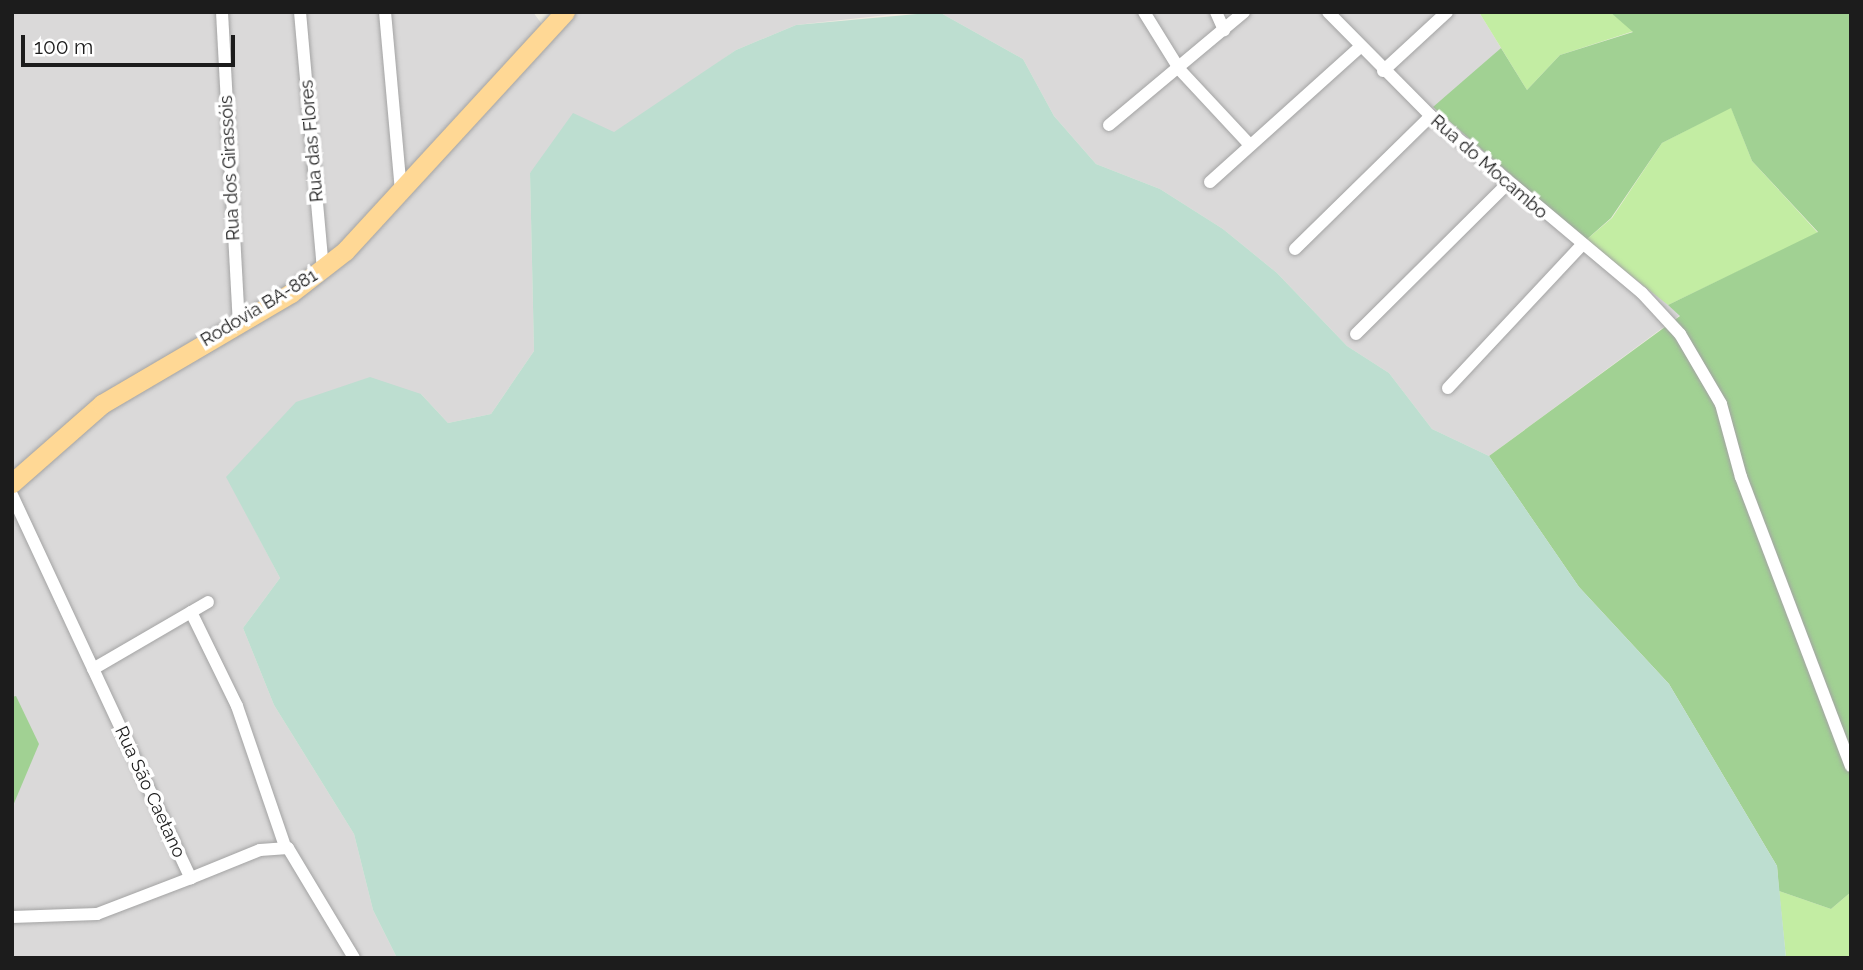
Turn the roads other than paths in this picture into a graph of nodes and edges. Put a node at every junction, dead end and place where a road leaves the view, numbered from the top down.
1 (222, 12) edge
2 (300, 12) edge
3 (385, 12) edge
4 (565, 12) edge
5 (1144, 12) edge
6 (1216, 12) edge
7 (1244, 12) edge
8 (1328, 12) edge
9 (1447, 12) edge
10 (1224, 30) junction
11 (1359, 48) junction
12 (1180, 70) junction
13 (1383, 71) junction
14 (1431, 116) junction
15 (1110, 125) dead end
16 (1248, 143) junction
17 (1210, 182) dead end
18 (1507, 184) junction
19 (401, 193) junction
20 (1581, 246) junction
21 (1295, 249) dead end
22 (323, 270) junction
23 (239, 323) junction
24 (1356, 334) dead end
25 (1448, 388) dead end
26 (12, 483) edge
27 (12, 495) edge
28 (208, 602) dead end
29 (191, 612) junction
30 (93, 669) junction
31 (1851, 766) edge
32 (285, 846) junction
33 (191, 878) junction
34 (12, 918) edge
35 (354, 958) edge

1 - 23 street, Rua dos Girassóis
2 - 22 street, Rua das Flores
3 - 19 street
4 - 19 main road, Rodovia BA-881
5 - 12 street
6 - 10 street
7 - 10 street
8 - 11 street, Rua do Mocambo
9 - 13 street
10 - 12 street
11 - 13 street, Rua do Mocambo
11 - 16 street
12 - 15 street
12 - 16 street
13 - 14 street, Rua do Mocambo
14 - 18 street, Rua do Mocambo
14 - 21 street
16 - 17 street
18 - 20 street, Rua do Mocambo
18 - 24 street
19 - 22 main road, Rodovia BA-881
20 - 25 street
20 - 31 street, Rua do Mocambo
22 - 23 main road, Rodovia BA-881
23 - 26 main road, Rodovia BA-881
27 - 30 street, Rua São Caetano
28 - 29 street
29 - 30 street
29 - 32 street
30 - 33 street, Rua São Caetano
32 - 33 street, Rua São Caetano
32 - 35 street
33 - 34 street

